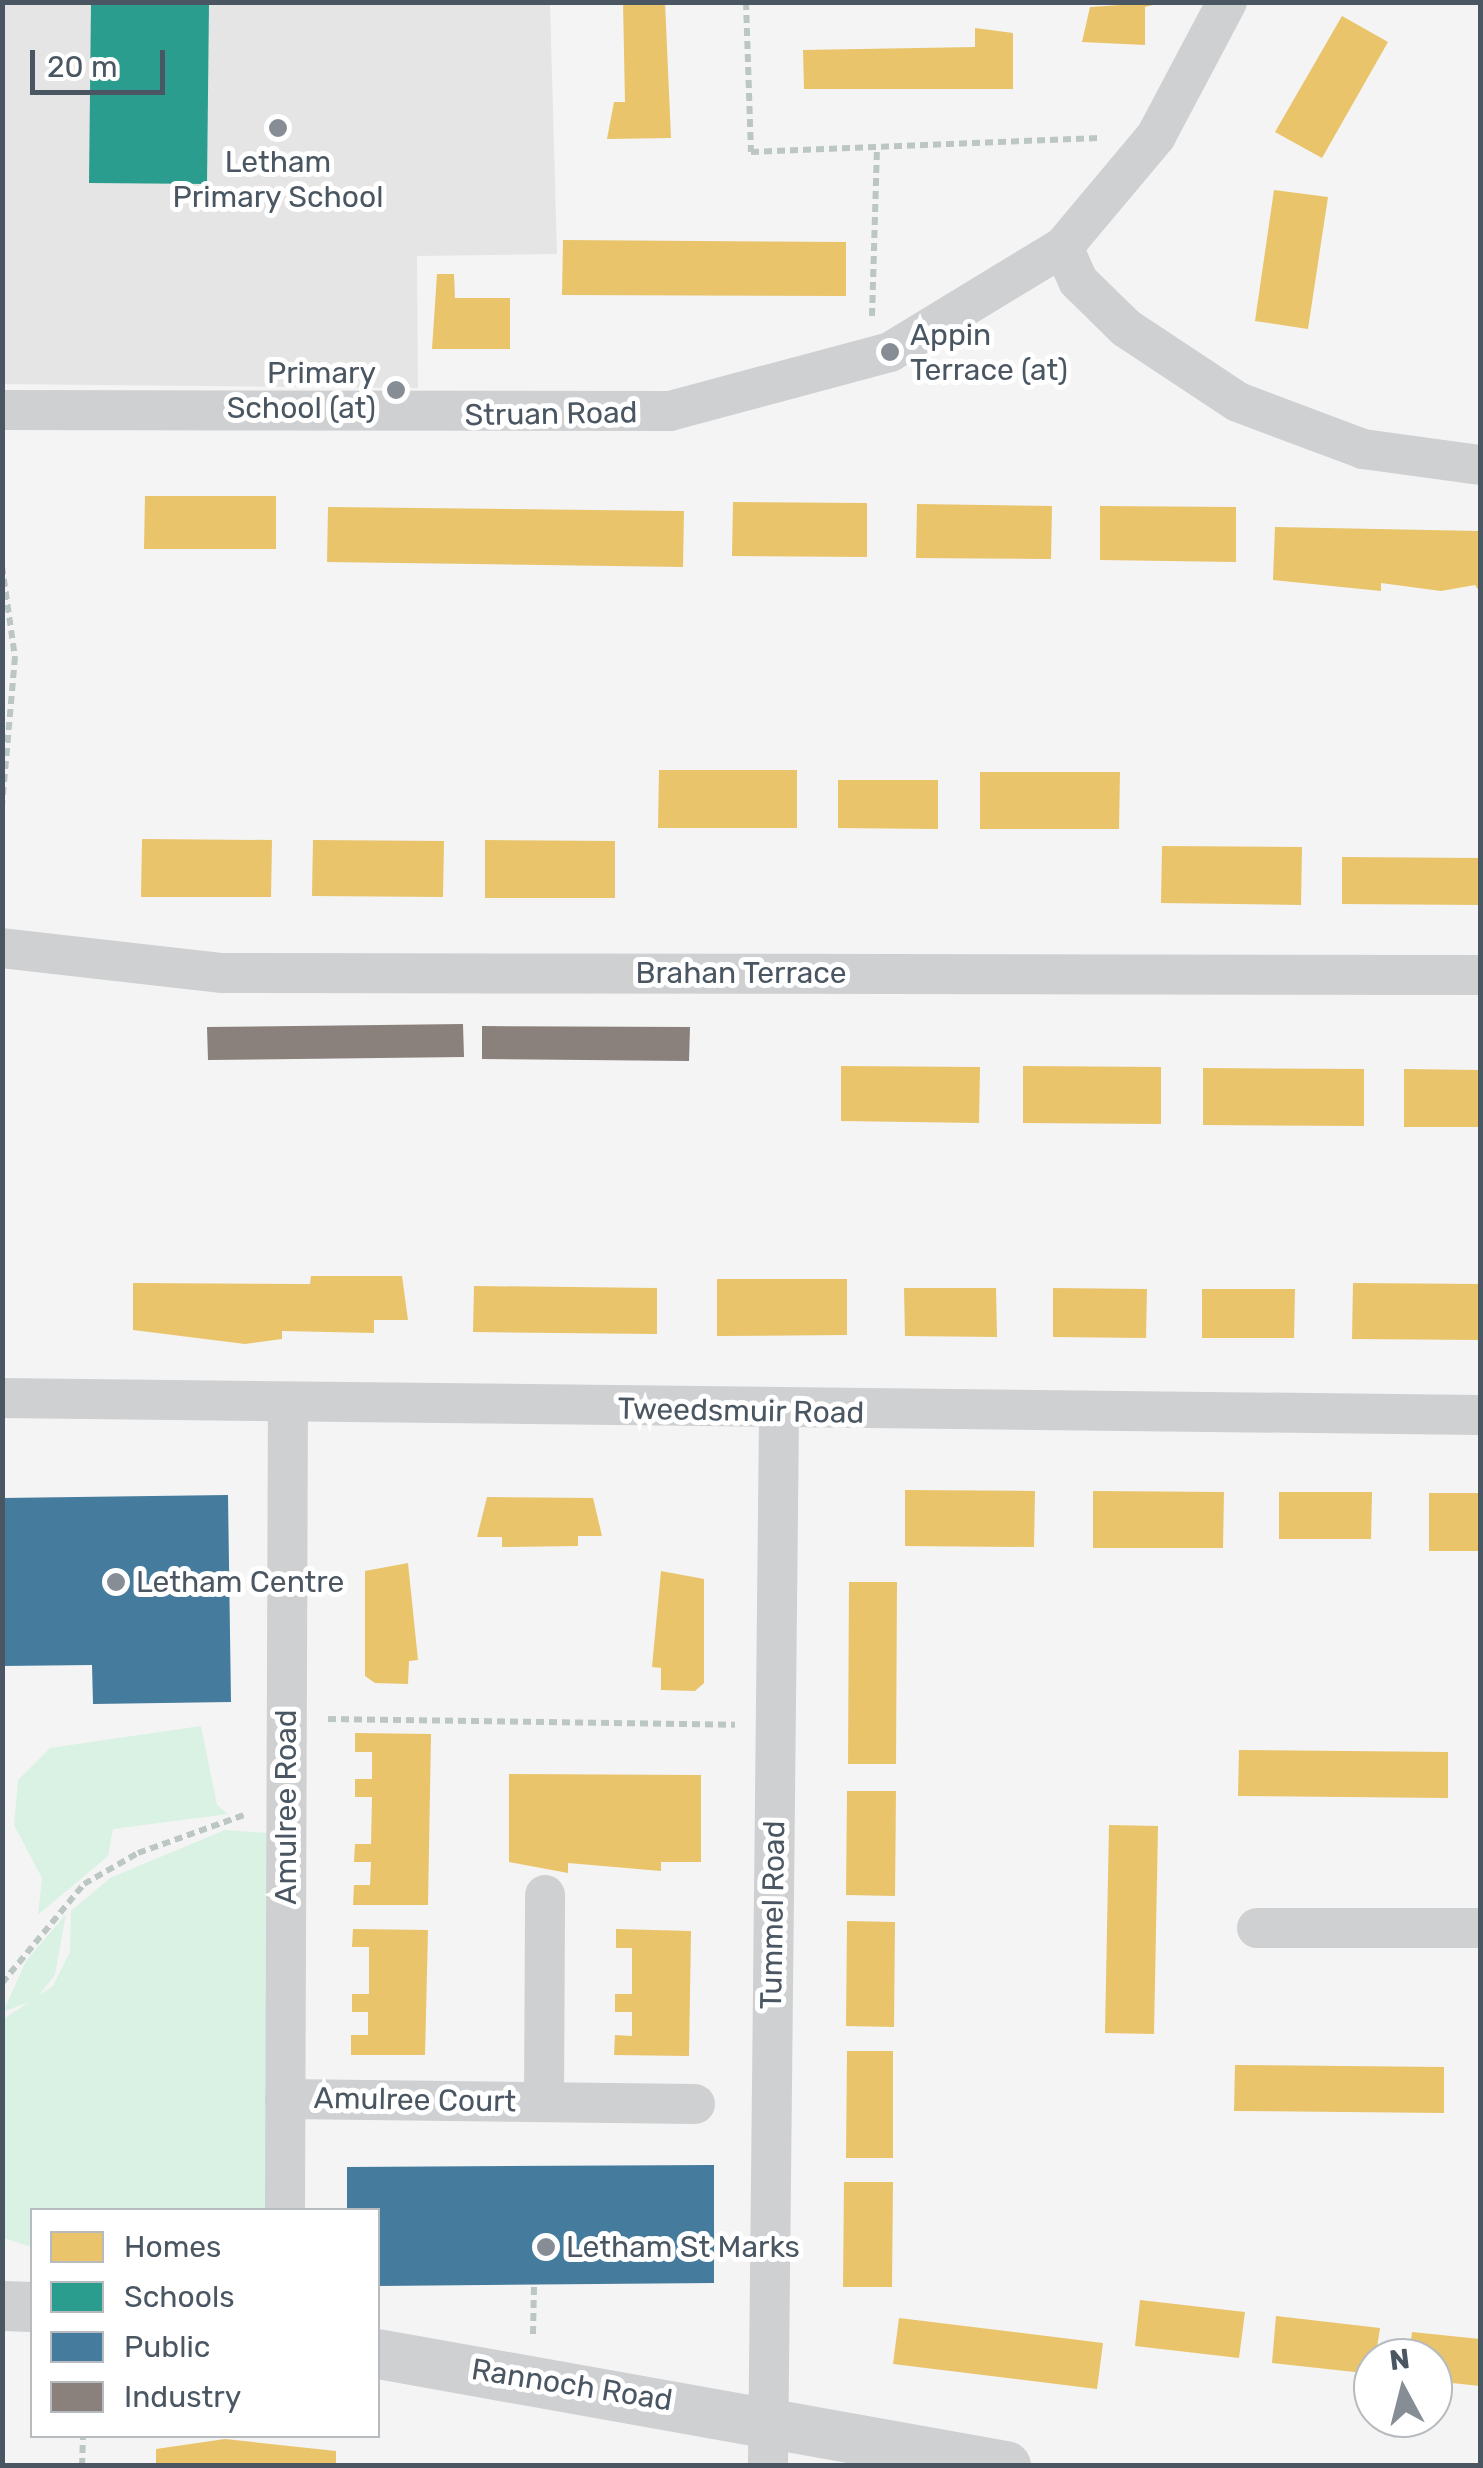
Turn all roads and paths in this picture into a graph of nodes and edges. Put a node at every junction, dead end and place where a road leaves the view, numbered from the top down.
1 (746, 2) edge
2 (1227, 2) edge
3 (1156, 136) junction
4 (878, 147) junction
5 (1063, 247) junction
6 (871, 356) junction
7 (2, 410) edge
8 (1480, 465) edge
9 (2, 566) edge
10 (2, 806) edge
11 (2, 948) edge
12 (1480, 975) edge
13 (2, 1398) edge
14 (288, 1404) junction
15 (778, 1412) junction
16 (1480, 1415) edge
17 (287, 1718) junction
18 (775, 1726) junction
19 (286, 1809) junction
20 (545, 1896) dead end
21 (1257, 1928) dead end
22 (1480, 1928) edge
23 (2, 1983) edge
24 (285, 2099) junction
25 (544, 2102) junction
26 (694, 2104) dead end
27 (285, 2208) edge
28 (534, 2285) dead end
29 (2, 2306) edge
30 (30, 2306) edge
31 (533, 2347) dead end
32 (380, 2354) edge
33 (83, 2438) edge
34 (767, 2442) edge
35 (82, 2466) edge
36 (1006, 2466) edge

1 - 4 path
2 - 3 street
3 - 4 path
3 - 5 street
4 - 6 path
5 - 6 street, Struan Road
5 - 8 street
6 - 7 street, Struan Road
9 - 10 path
11 - 12 street, Brahan Terrace
13 - 14 street, Tweedsmuir Road
14 - 15 street, Tweedsmuir Road
14 - 17 street, Amulree Road
15 - 16 street, Tweedsmuir Road
15 - 18 street, Tummel Road
17 - 18 path
17 - 19 street, Amulree Road
18 - 34 street, Tummel Road
19 - 23 path
19 - 24 street, Amulree Road
20 - 25 street, Amulree Court
21 - 22 street
24 - 25 street, Amulree Court
24 - 27 street, Amulree Road
25 - 26 street, Amulree Court
28 - 31 path
29 - 30 street
32 - 34 street, Rannoch Road
33 - 35 path
34 - 36 street, Rannoch Road

